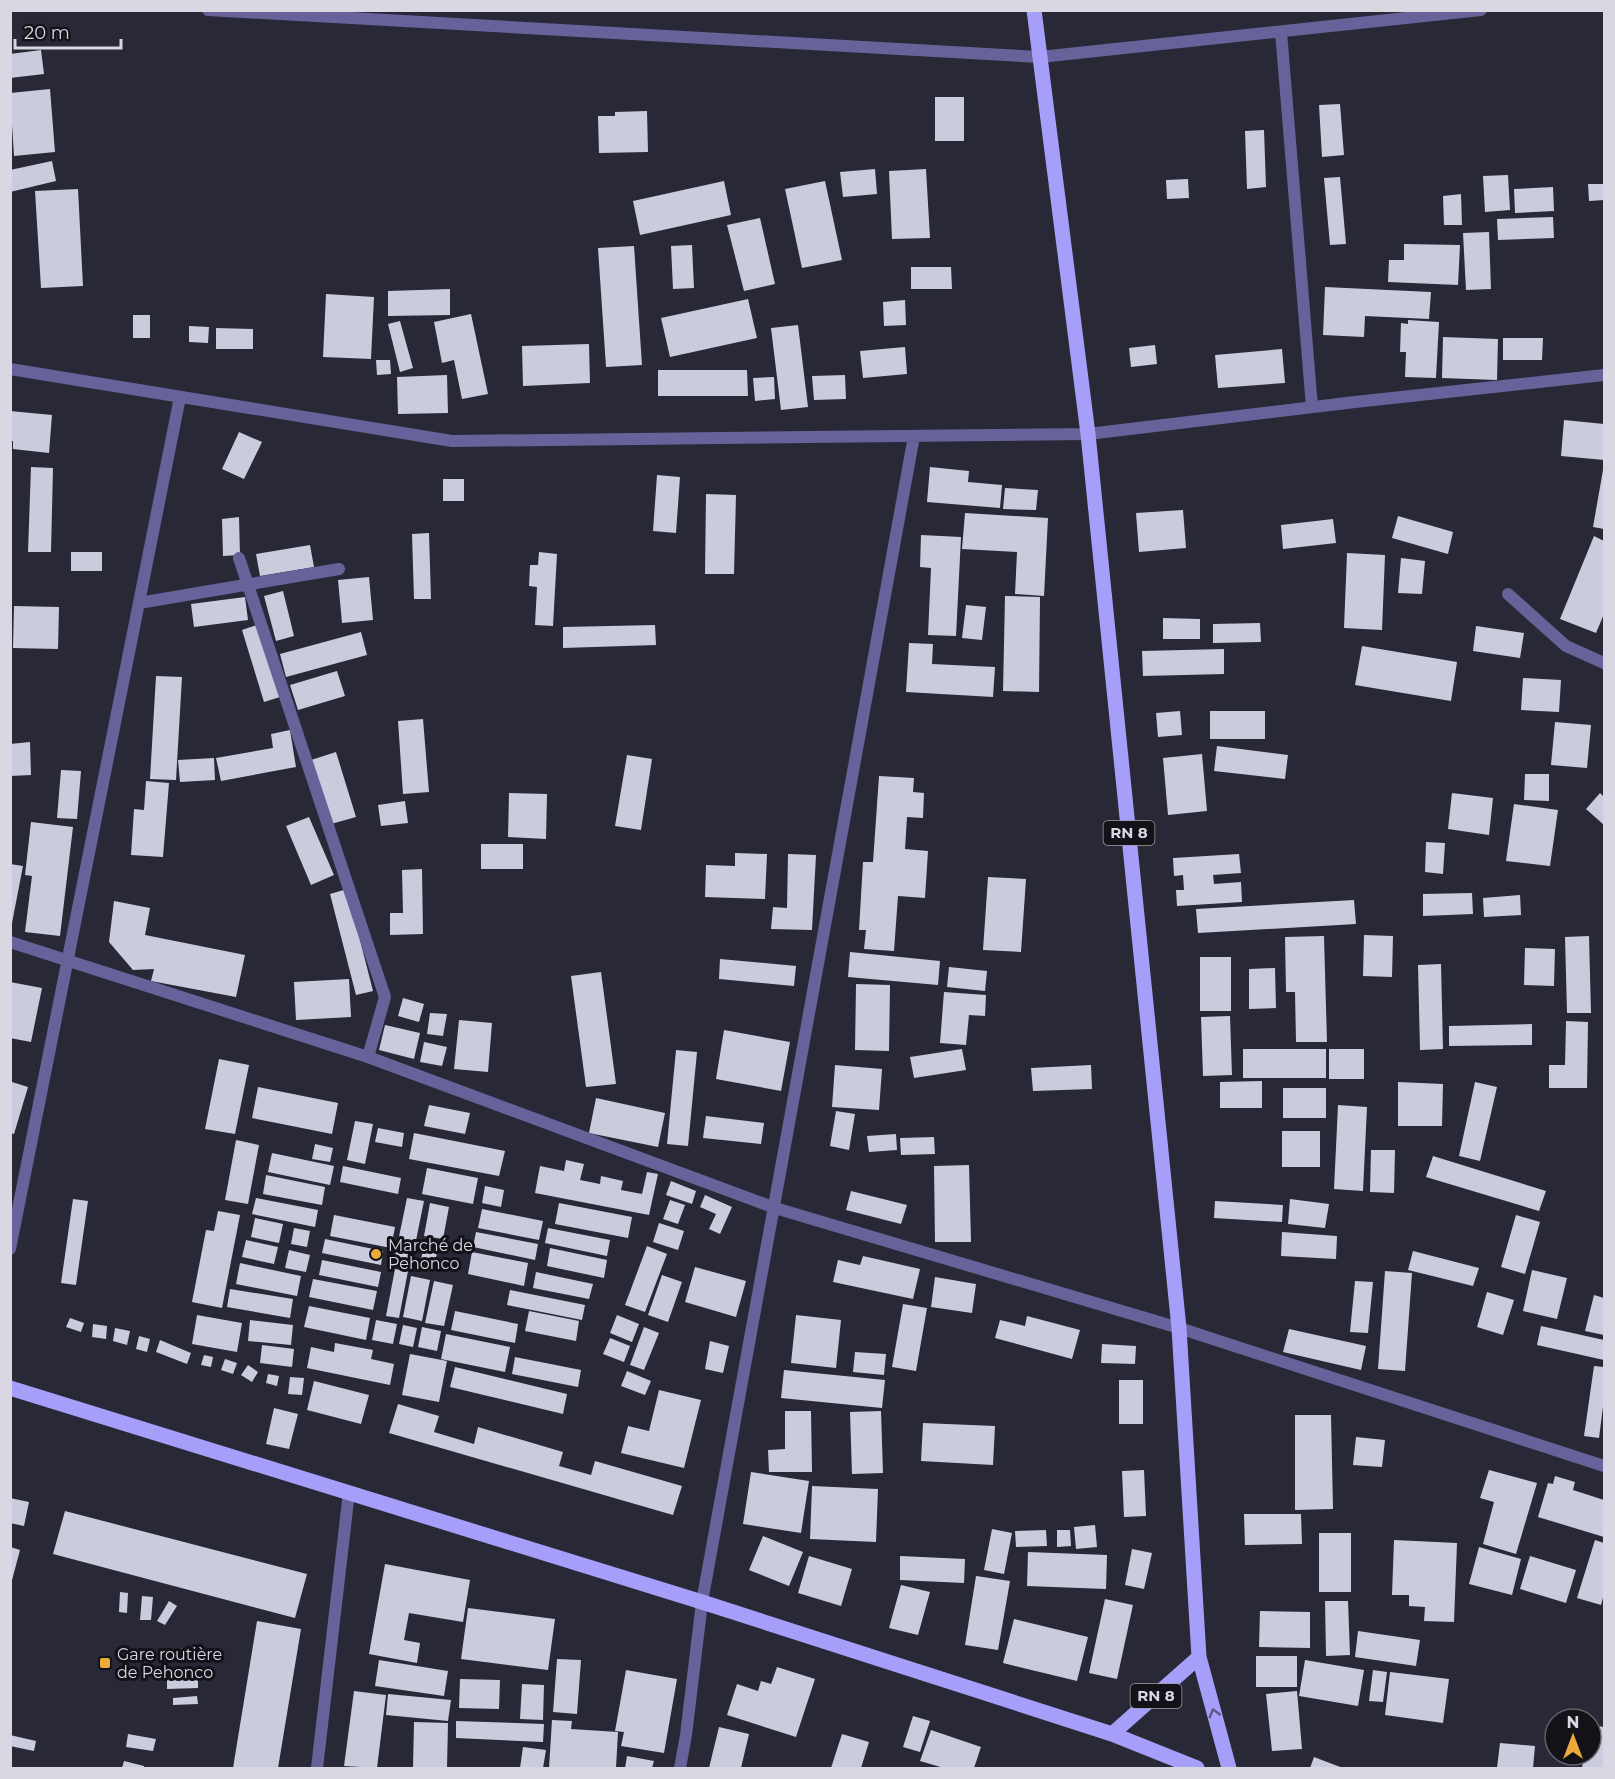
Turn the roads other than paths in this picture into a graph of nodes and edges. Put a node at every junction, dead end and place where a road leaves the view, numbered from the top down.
1 (208, 10) edge
2 (1034, 10) edge
3 (1481, 10) edge
4 (1281, 32) junction
5 (1040, 57) junction
6 (10, 369) edge
7 (1605, 375) edge
8 (180, 397) junction
9 (1312, 407) junction
10 (1088, 434) junction
11 (914, 436) junction
12 (239, 558) dead end
13 (339, 569) dead end
14 (249, 584) junction
15 (1508, 594) dead end
16 (138, 603) junction
17 (1605, 663) edge
18 (10, 942) edge
19 (67, 960) junction
20 (368, 1057) junction
21 (775, 1208) junction
22 (10, 1249) edge
23 (1179, 1328) junction
24 (10, 1388) edge
25 (1605, 1466) edge
26 (350, 1492) junction
27 (702, 1602) junction
28 (1199, 1657) junction
29 (1112, 1734) junction
30 (317, 1768) edge
31 (680, 1768) edge
32 (1197, 1768) edge
33 (1229, 1768) edge

1 - 5 street
2 - 5 main road, RN 8
3 - 4 street
4 - 5 street
4 - 9 street
5 - 10 main road, RN 8
6 - 8 street
7 - 9 street
8 - 11 street
8 - 16 street
9 - 10 street
10 - 11 street
10 - 23 main road, RN 8
11 - 21 street
12 - 14 street
13 - 14 street
14 - 16 street
14 - 20 street
15 - 17 street
16 - 19 street
18 - 19 street
19 - 20 street
19 - 22 street
20 - 21 street
21 - 23 street
21 - 27 street
23 - 25 street
23 - 28 main road, RN 8
24 - 26 main road
26 - 27 main road
26 - 30 street
27 - 29 main road
27 - 31 street
28 - 29 main road, RN 8
33 -> 28 main road, RN 8
29 - 32 main road

